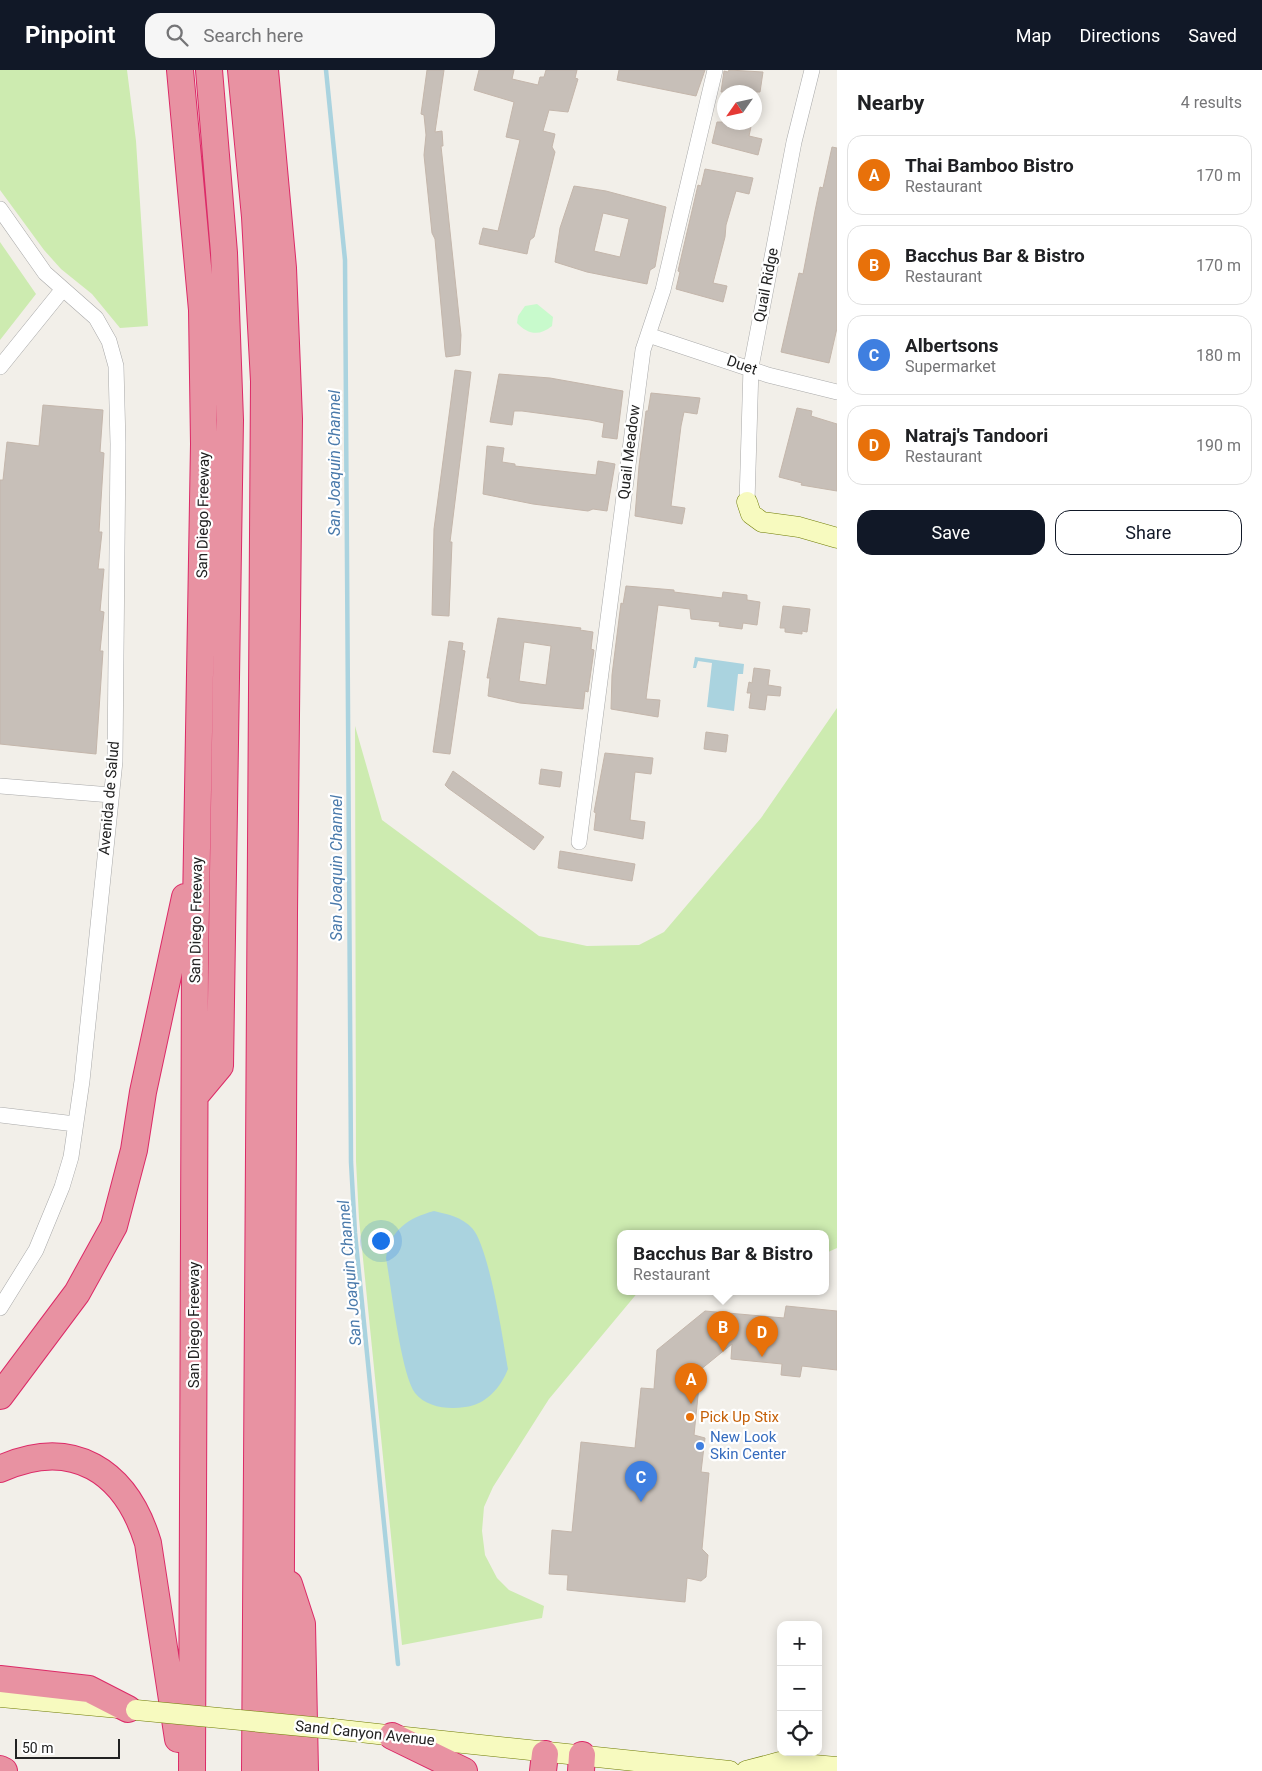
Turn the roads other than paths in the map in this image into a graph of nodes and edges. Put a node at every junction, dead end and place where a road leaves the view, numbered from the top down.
1 (180, 70) edge
2 (209, 70) edge
3 (241, 70) edge
4 (265, 70) edge
5 (715, 70) edge
6 (812, 70) edge
7 (0, 209) edge
8 (63, 288) junction
9 (648, 335) junction
10 (0, 367) edge
11 (751, 367) junction
12 (837, 392) edge
13 (747, 502) joint
14 (837, 538) edge
15 (0, 786) edge
16 (111, 795) junction
17 (197, 841) junction
18 (579, 842) dead end
19 (194, 1096) junction
20 (0, 1115) edge
21 (76, 1124) junction
22 (0, 1308) edge
23 (0, 1396) edge
24 (0, 1469) edge
25 (280, 1556) junction
26 (0, 1679) edge
27 (0, 1696) edge
28 (132, 1710) junction
29 (392, 1736) junction
30 (544, 1762) edge
31 (581, 1763) edge
32 (837, 1767) edge
33 (0, 1769) edge
34 (4, 1771) edge
35 (183, 1771) edge
36 (192, 1771) edge
37 (254, 1771) edge
38 (280, 1771) edge
39 (305, 1771) edge
40 (464, 1771) edge
41 (730, 1771) edge
42 (746, 1771) edge

1 - 17 highway, San Diego Freeway
2 - 19 highway
3 - 37 highway
4 - 25 highway
5 - 9 street, Quail Meadow
6 - 11 street, Quail Ridge
7 - 8 street, Avenida de Salud
8 - 10 street
8 - 16 street, Avenida de Salud
9 - 11 street, Duet
9 - 18 street, Quail Meadow
11 - 12 street, Duet
11 - 13 street, Quail Ridge
13 - 14 main road
15 - 16 street
16 - 21 street, Avenida de Salud
17 - 19 highway, San Diego Freeway
17 - 23 highway
19 - 36 highway, San Diego Freeway
20 - 21 street
21 - 22 street, Avenida de Salud
24 - 35 highway
25 - 38 highway
25 - 39 highway
26 - 28 highway
27 - 28 main road, Sand Canyon Avenue
28 - 29 main road, Sand Canyon Avenue, bridge
29 - 30 main road, Sand Canyon Avenue
29 - 40 highway
30 - 31 main road, Sand Canyon Avenue
31 - 41 main road, Sand Canyon Avenue
32 - 42 main road
33 - 34 highway

